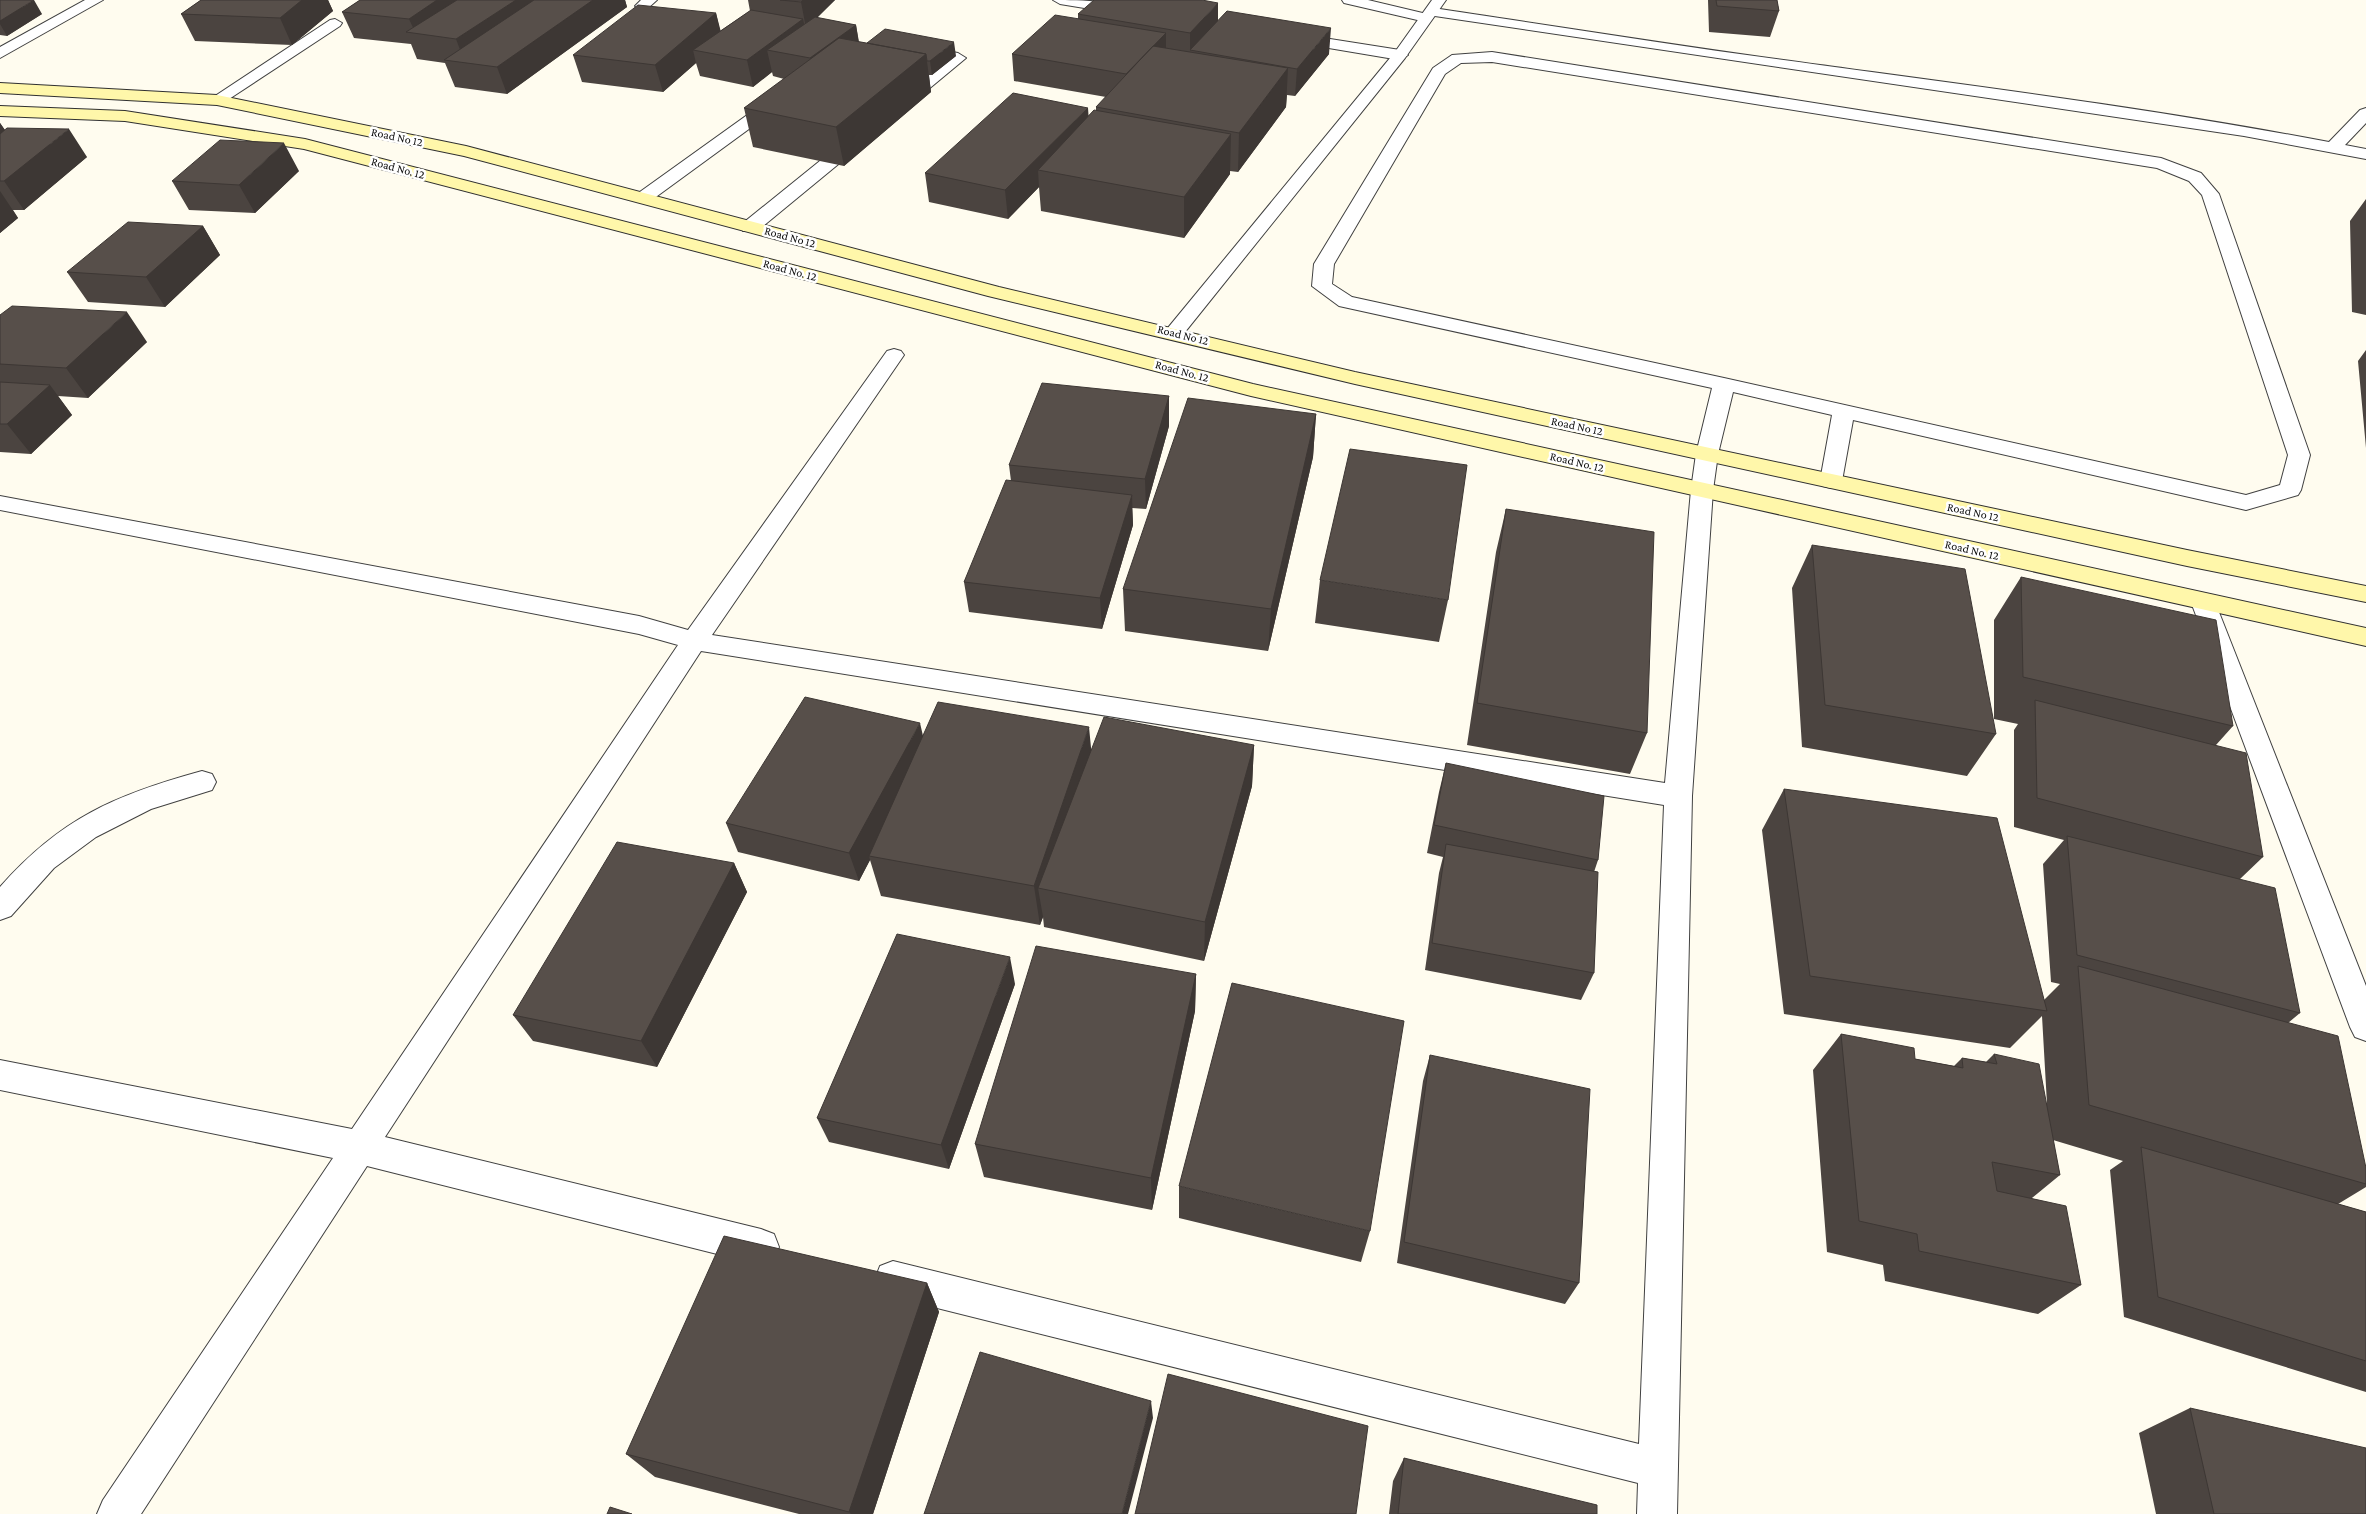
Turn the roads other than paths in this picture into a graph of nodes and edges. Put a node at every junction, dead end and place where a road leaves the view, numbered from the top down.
1 (96, 0) edge
2 (1060, 0) edge
3 (1349, 0) edge
4 (1432, 10) edge
5 (1137, 12) edge
6 (335, 23) dead end
7 (1273, 34) edge
8 (904, 49) edge
9 (0, 53) edge
10 (1400, 55) junction
11 (0, 88) edge
12 (787, 94) edge
13 (217, 100) junction
14 (0, 111) edge
15 (2366, 113) edge
16 (889, 114) edge
17 (873, 126) edge
18 (2333, 148) junction
19 (2366, 154) edge
20 (642, 198) junction
21 (750, 227) junction
22 (1174, 333) junction
23 (894, 355) dead end
24 (1724, 384) junction
25 (1844, 411) junction
26 (1707, 454) junction
27 (1831, 481) junction
28 (1702, 490) junction
29 (0, 503) edge
30 (2366, 594) edge
31 (2203, 602) junction
32 (2366, 637) edge
33 (694, 642) junction
34 (202, 782) dead end
35 (1678, 796) junction
36 (0, 907) edge
37 (2366, 1027) edge
38 (0, 1075) edge
39 (358, 1148) junction
40 (794, 1255) edge
41 (862, 1272) edge
42 (1658, 1468) junction
43 (117, 1514) edge
44 (1657, 1514) edge

1 - 9 street
2 - 5 street
3 - 4 street
4 - 10 street
4 - 18 street
6 - 13 street
7 - 10 street
8 - 16 street
10 - 22 street
11 - 13 main road, Road No 12
12 - 20 street
13 - 20 main road, Road No 12
14 - 28 main road, Road No. 12
15 - 18 street
17 - 21 street
18 - 19 street
20 - 21 main road, Road No 12
21 - 22 main road, Road No 12
22 - 26 main road, Road No 12
23 - 33 street
24 - 25 street
24 - 25 street
24 - 26 street
25 - 27 street
26 - 27 main road, Road No 12
26 - 28 street
27 - 30 main road, Road No 12
28 - 31 main road, Road No. 12
28 - 35 street
29 - 33 street
31 - 32 main road, Road No. 12
31 - 37 street
33 - 35 street
33 - 39 street
34 - 36 street
35 - 42 street
38 - 39 street
39 - 40 street
39 - 43 street
41 - 42 street
42 - 44 street

